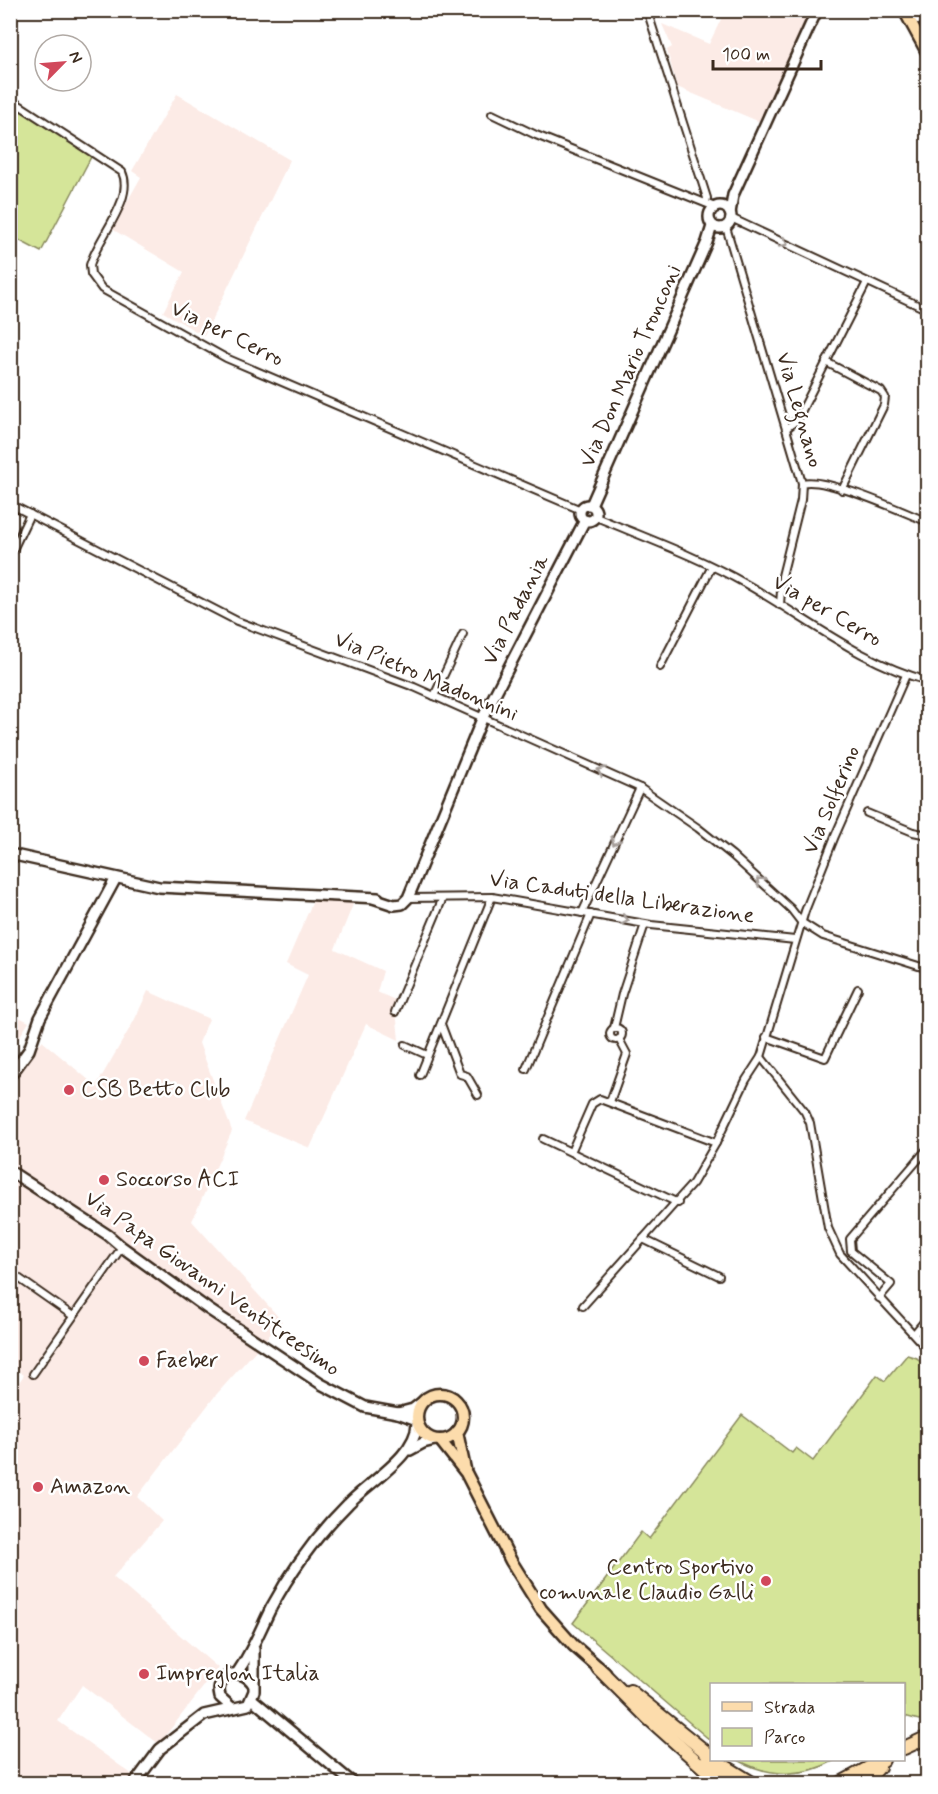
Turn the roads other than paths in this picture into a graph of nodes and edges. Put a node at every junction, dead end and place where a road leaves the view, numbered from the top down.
1 (647, 10) edge
2 (817, 10) edge
3 (907, 15) edge
4 (927, 21) edge
5 (927, 54) edge
6 (10, 99) edge
7 (492, 114) dead end
8 (733, 195) junction
9 (714, 205) junction
10 (731, 215) junction
11 (719, 227) junction
12 (867, 282) junction
13 (927, 310) edge
14 (826, 362) junction
15 (787, 428) junction
16 (802, 483) junction
17 (842, 490) junction
18 (10, 504) edge
19 (591, 505) junction
20 (581, 510) junction
21 (30, 514) junction
22 (596, 516) junction
23 (585, 520) junction
24 (927, 522) edge
25 (10, 556) edge
26 (711, 568) junction
27 (780, 606) junction
28 (463, 634) dead end
29 (660, 667) dead end
30 (906, 675) junction
31 (927, 681) edge
32 (434, 696) junction
33 (482, 719) junction
34 (640, 788) junction
35 (867, 813) dead end
36 (927, 835) edge
37 (10, 854) edge
38 (116, 878) junction
39 (492, 897) junction
40 (408, 898) junction
41 (442, 900) junction
42 (582, 912) junction
43 (591, 914) junction
44 (801, 922) junction
45 (645, 924) junction
46 (795, 940) junction
47 (927, 966) edge
48 (858, 989) dead end
49 (395, 1012) dead end
50 (441, 1024) junction
51 (766, 1037) junction
52 (405, 1045) dead end
53 (427, 1055) junction
54 (760, 1057) junction
55 (526, 1069) dead end
56 (420, 1075) dead end
57 (10, 1076) edge
58 (478, 1095) dead end
59 (610, 1102) junction
60 (543, 1139) dead end
61 (716, 1143) junction
62 (927, 1148) edge
63 (571, 1152) junction
64 (10, 1171) edge
65 (678, 1203) junction
66 (643, 1239) junction
67 (122, 1248) junction
68 (10, 1272) edge
69 (719, 1276) dead end
70 (879, 1298) junction
71 (583, 1306) dead end
72 (73, 1316) junction
73 (927, 1317) edge
74 (914, 1334) junction
75 (927, 1350) edge
76 (33, 1374) dead end
77 (422, 1402) junction
78 (398, 1413) junction
79 (417, 1421) junction
80 (457, 1432) junction
81 (438, 1440) junction
82 (403, 1454) junction
83 (466, 1473) junction
84 (254, 1649) junction
85 (598, 1668) junction
86 (237, 1673) junction
87 (253, 1684) junction
88 (220, 1697) junction
89 (252, 1700) junction
90 (232, 1708) junction
91 (210, 1712) junction
92 (927, 1737) edge
93 (905, 1747) edge
94 (710, 1755) edge
95 (718, 1761) edge
96 (883, 1761) edge
97 (884, 1761) edge
98 (134, 1784) edge
99 (354, 1784) edge
100 (722, 1784) edge
101 (736, 1784) edge
102 (754, 1784) edge
103 (839, 1784) edge
104 (864, 1784) edge

1 - 9 street
2 - 8 street
3 - 4 street
3 - 5 main road
6 - 20 street, Via per Cerro
7 - 9 street
8 - 9 street
8 - 10 street
9 - 10 street
9 - 11 street
10 - 11 street
10 -> 12 street
11 - 15 street, Via Legnano
11 - 19 street, Via Don Mario Tronconi
12 - 13 street
12 - 14 street
14 - 15 street
14 - 17 street
15 - 16 street, Via Legnano
16 - 17 street
16 - 27 street, Via Legnano
17 - 24 street
18 - 21 street, Via Pietro Madonnini
19 - 20 street
19 - 22 street
20 - 23 street
21 - 25 street
21 - 32 street, Via Pietro Madonnini
22 - 23 street
22 - 26 street, Via per Cerro
23 - 33 street, Via Padania
26 - 27 street, Via per Cerro
26 - 29 street
27 - 30 street, Via per Cerro
28 - 32 street
30 - 31 street, Via per Cerro
30 - 44 street, Via Solferino
32 - 33 street, Via Pietro Madonnini
34 -> 33 street, Via Pietro Madonnini
33 - 40 street, Via Padania
34 -> 42 street
44 -> 34 street, Via Pietro Madonnini
35 - 36 street
37 - 38 street, Via Caduti della Liberazione
38 - 40 street, Via Caduti della Liberazione
38 - 57 street
39 - 41 street, Via Caduti della Liberazione
39 - 42 street, Via Caduti della Liberazione
39 - 50 street
40 - 41 street, Via Caduti della Liberazione
41 - 49 street
42 - 43 street, Via Caduti della Liberazione
43 -> 45 street, Via Caduti della Liberazione
43 - 55 street
44 - 46 street, Via Solferino
44 - 47 street, Via Pietro Madonnini
45 - 46 street, Via Caduti della Liberazione
45 - 59 street
46 - 51 street, Via Solferino
48 - 51 street
50 - 53 street
50 - 58 street
51 - 54 street, Via Solferino
52 - 53 street
53 - 56 street
54 - 61 street, Via Solferino
54 - 70 street
59 - 61 street
59 - 63 street
60 - 63 street
61 - 65 street, Via Solferino
62 - 70 street
63 - 65 street
64 - 67 street, Via Papa Giovanni Ventitreesimo
65 - 66 street, Via Solferino
66 - 69 street
66 - 71 street, Via Solferino
67 - 72 street
67 - 78 street, Via Papa Giovanni Ventitreesimo
68 - 72 street
70 - 74 street
72 - 76 street
73 - 74 street
74 - 75 street
77 - 78 street
77 - 79 main road
77 - 80 main road
78 - 79 street, Via Papa Giovanni Ventitreesimo
79 - 81 main road
79 - 82 street
80 - 81 main road
80 - 83 main road
81 - 82 street
81 - 83 main road
82 - 84 street
83 - 85 main road
84 - 86 street
84 - 87 street
85 - 94 highway
85 - 100 highway
85 - 101 main road
86 - 87 street
86 - 88 street
87 - 89 street
88 - 90 street
88 - 91 street
89 - 90 street
89 - 99 street
90 - 91 street
91 - 98 street
92 - 93 highway
95 - 102 highway
96 - 103 highway
97 - 104 highway

